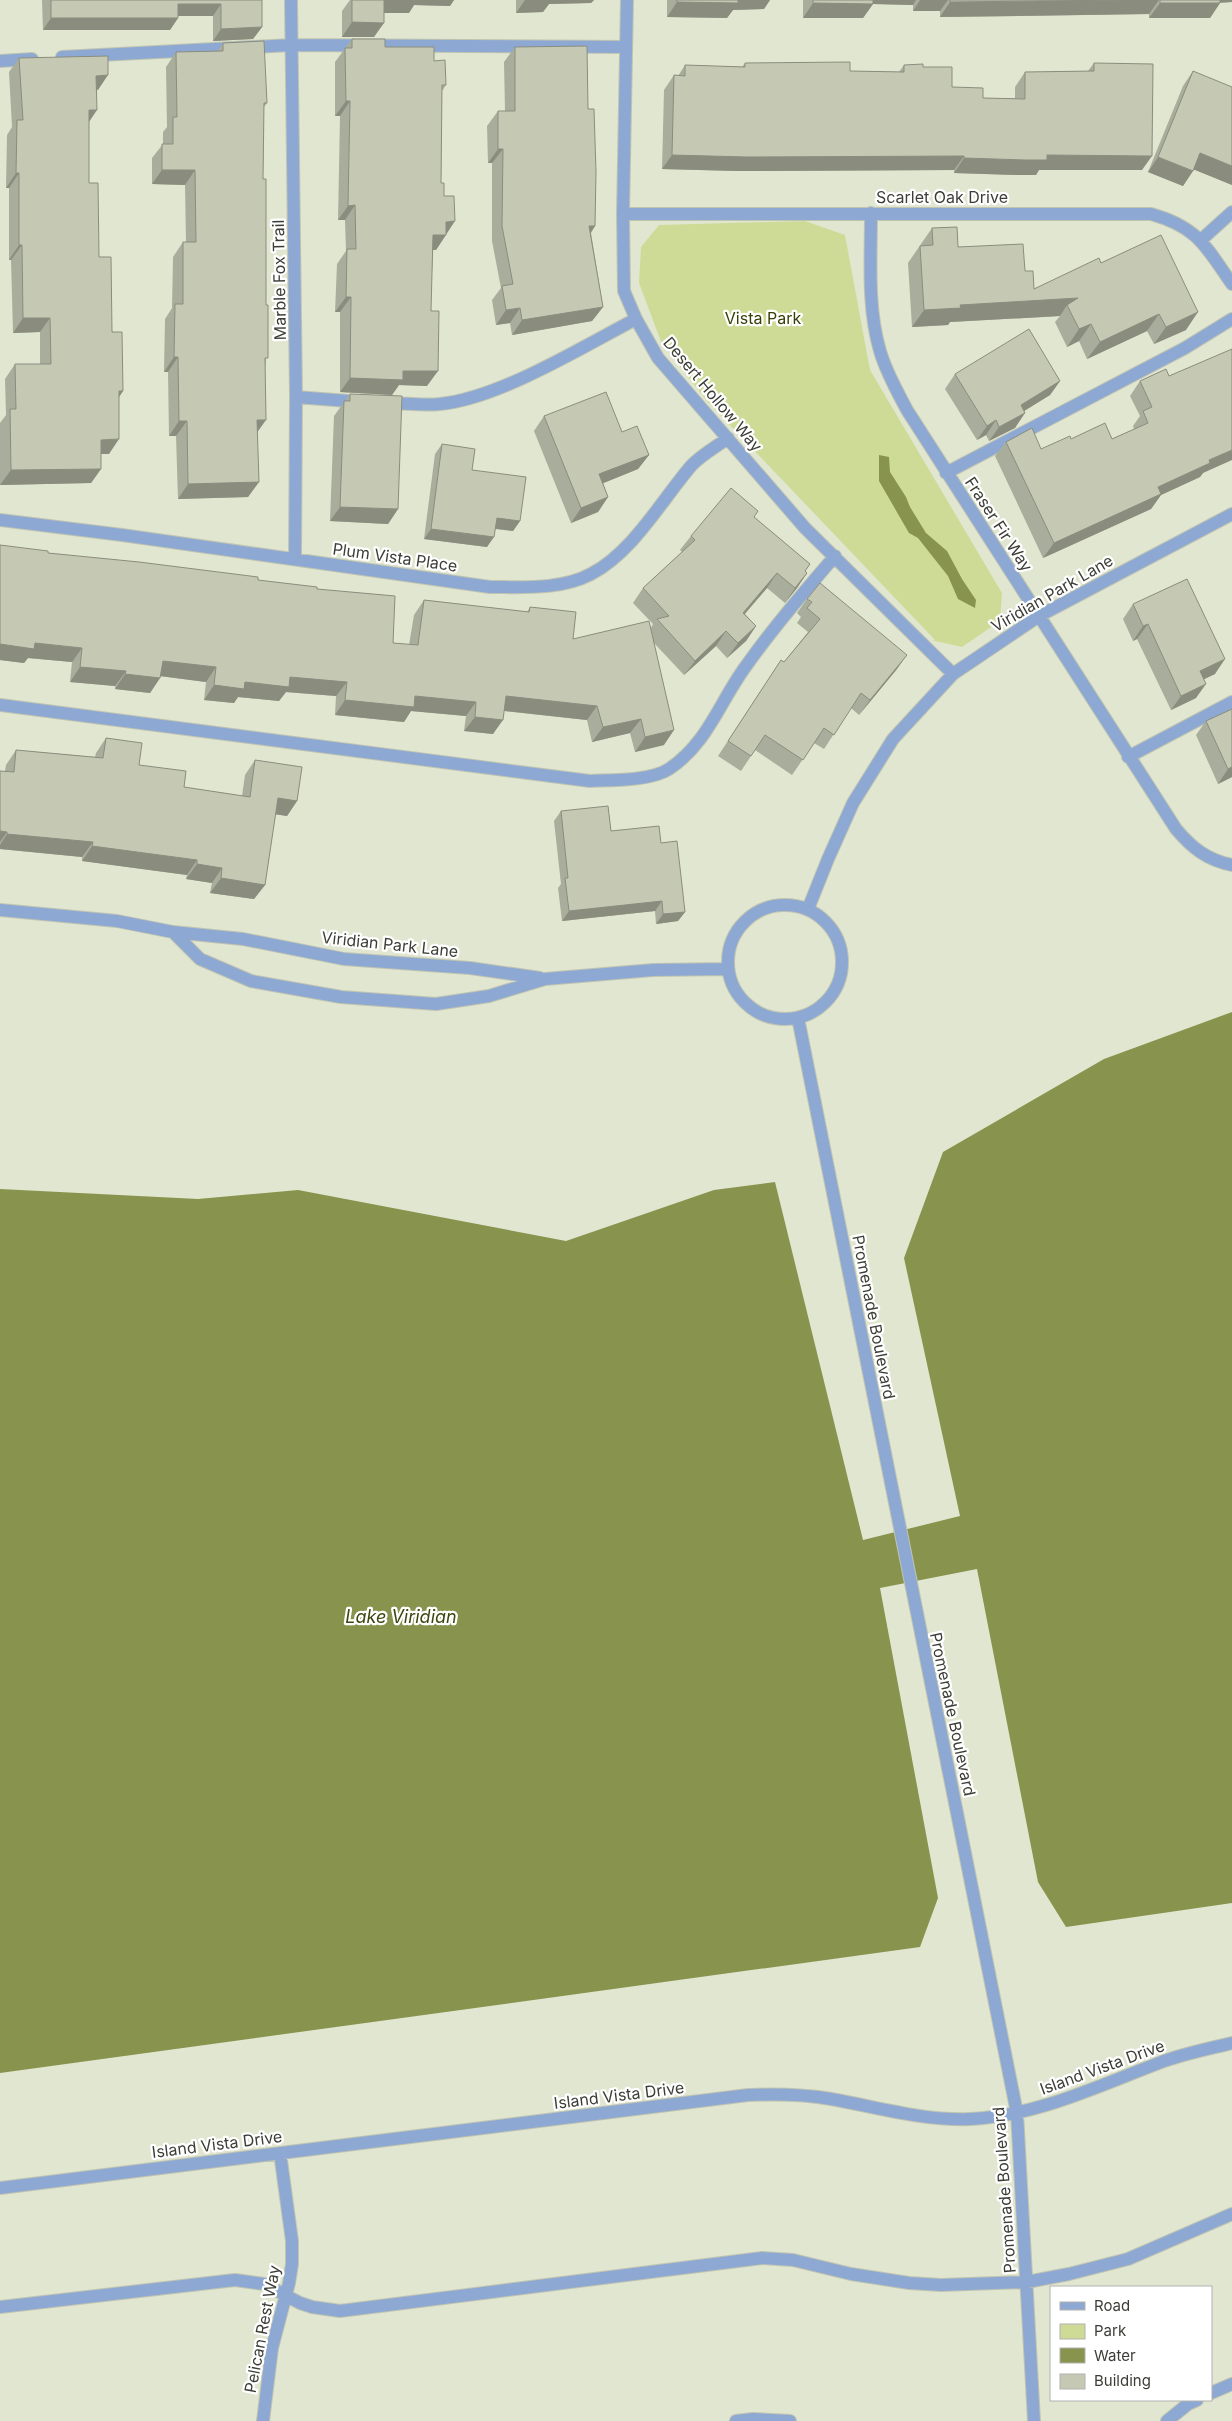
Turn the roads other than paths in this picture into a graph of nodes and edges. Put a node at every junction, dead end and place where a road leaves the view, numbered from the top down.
1 (291, 0) edge
2 (627, 0) edge
3 (292, 46) junction
4 (626, 47) junction
5 (0, 61) edge
6 (1232, 212) edge
7 (871, 213) junction
8 (623, 214) junction
9 (1201, 240) junction
10 (1232, 284) edge
11 (636, 318) junction
12 (1232, 319) edge
13 (296, 397) junction
14 (728, 438) junction
15 (946, 473) junction
16 (1232, 514) edge
17 (0, 520) edge
18 (835, 556) junction
19 (295, 559) junction
20 (1039, 616) junction
21 (953, 674) junction
22 (1232, 702) edge
23 (0, 705) edge
24 (1128, 757) junction
25 (1226, 864) edge
26 (0, 910) edge
27 (808, 910) junction
28 (173, 932) junction
29 (728, 969) junction
30 (545, 979) junction
31 (798, 1018) junction
32 (1232, 2043) edge
33 (1018, 2112) junction
34 (280, 2153) junction
35 (0, 2188) edge
36 (1232, 2214) edge
37 (1026, 2282) junction
38 (285, 2296) junction
39 (0, 2307) edge
40 (1232, 2384) edge
41 (1212, 2393) edge
42 (1195, 2401) edge
43 (263, 2421) edge
44 (736, 2421) edge
45 (790, 2421) edge
46 (1034, 2421) edge
47 (1167, 2421) edge

1 - 3 street, Marble Fox Trail
2 - 4 street, Desert Hollow Way
3 - 4 street
3 - 5 street
3 - 13 street, Marble Fox Trail
4 - 8 street, Desert Hollow Way
6 - 9 street
7 - 8 street, Scarlet Oak Drive
7 - 9 street, Scarlet Oak Drive
7 - 15 street, Fraser Fir Way
8 - 11 street, Desert Hollow Way
9 - 10 street, Scarlet Oak Drive
11 - 13 street
11 - 14 street, Desert Hollow Way
12 - 15 street
13 - 19 street, Marble Fox Trail
14 - 18 street, Desert Hollow Way
14 - 19 street, Plum Vista Place
15 - 20 street, Fraser Fir Way
16 - 20 street, Viridian Park Lane
17 - 19 street, Plum Vista Place
18 - 21 street, Desert Hollow Way
18 - 23 street
20 - 21 street, Viridian Park Lane
20 - 24 street, Fraser Fir Way
21 - 27 street, Viridian Park Lane
22 - 24 street
24 - 25 street, Fraser Fir Way
26 - 28 street, Viridian Park Lane
27 - 29 street
27 - 31 street
28 - 30 street, Viridian Park Lane
28 - 30 street, Viridian Park Lane
29 - 30 street, Viridian Park Lane
29 - 31 street
31 - 33 street, Promenade Boulevard
32 - 33 street, Island Vista Drive
33 - 34 street, Island Vista Drive
33 - 37 street, Promenade Boulevard
34 - 35 street, Island Vista Drive
34 - 38 street, Pelican Rest Way
36 - 37 street
37 - 38 street
37 - 46 street, Promenade Boulevard
38 - 39 street
38 - 43 street, Pelican Rest Way
40 - 41 street
42 - 47 street
44 - 45 street

